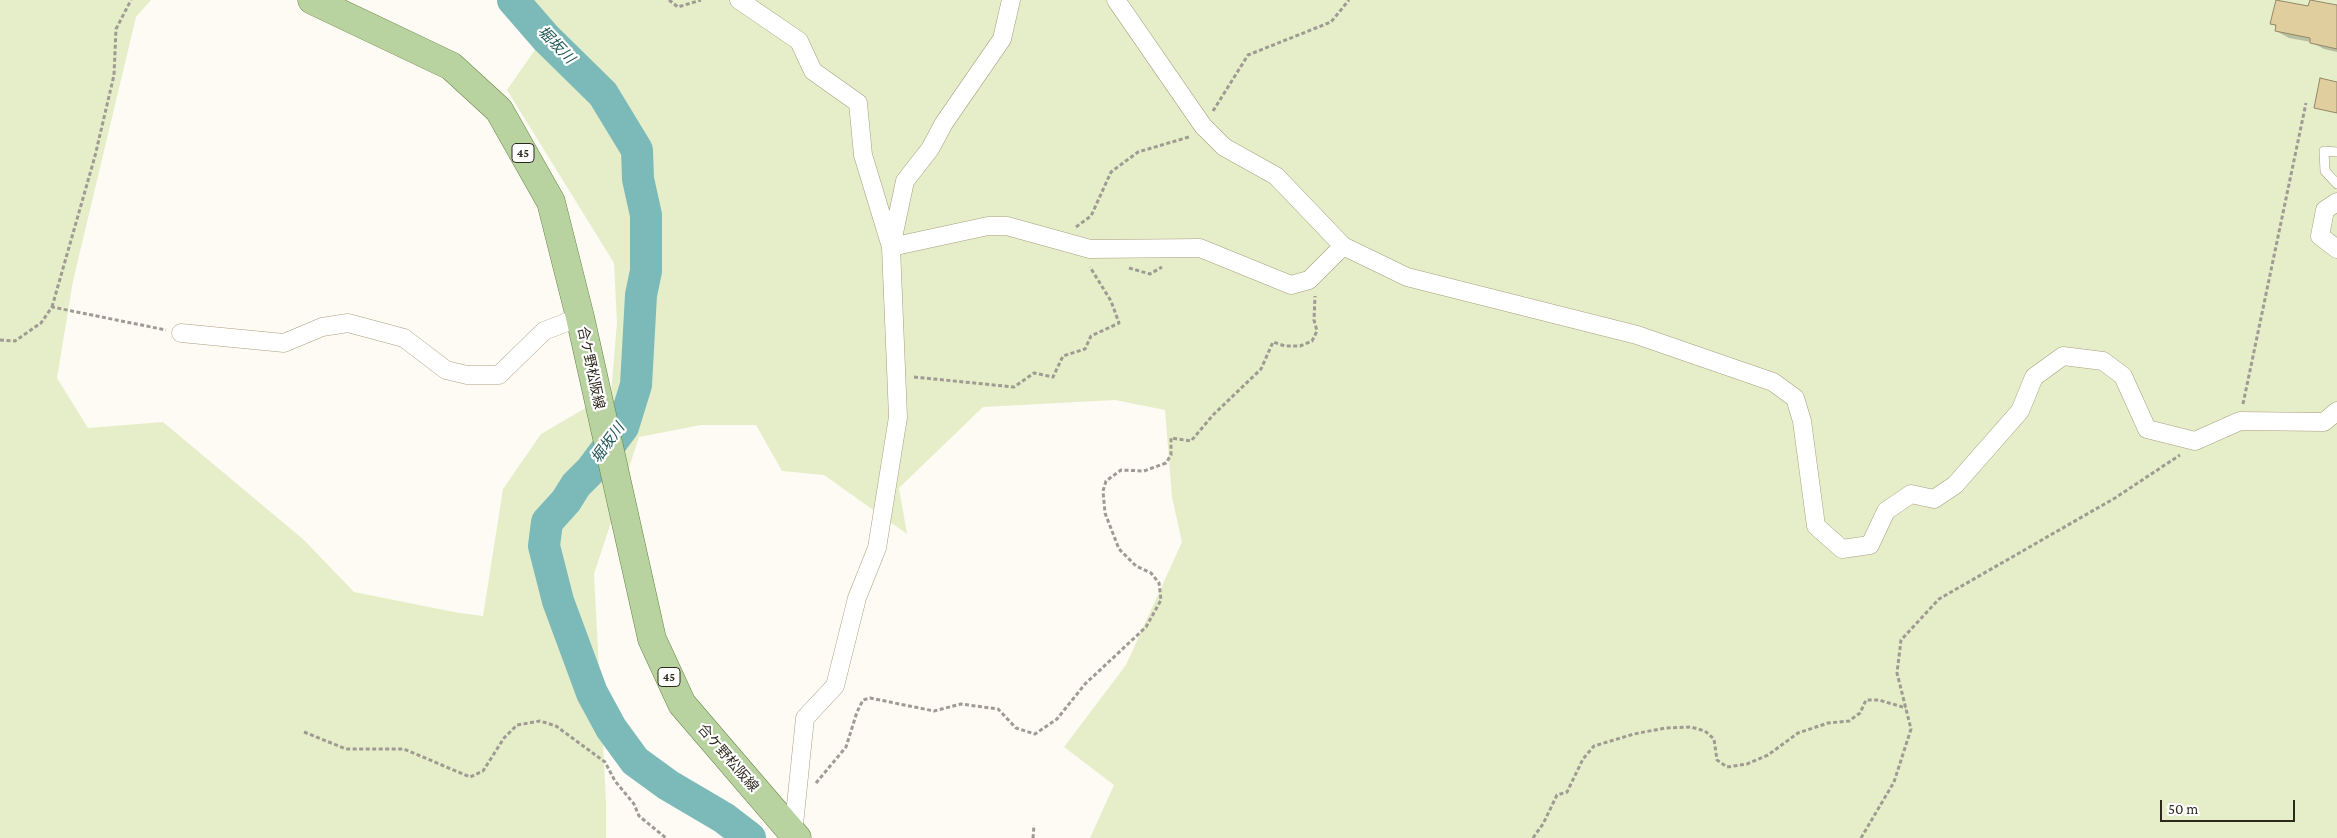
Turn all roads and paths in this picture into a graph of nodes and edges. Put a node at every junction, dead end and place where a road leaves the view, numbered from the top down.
1 (130, 0) edge
2 (312, 0) edge
3 (669, 0) edge
4 (701, 0) edge
5 (739, 0) edge
6 (1011, 0) edge
7 (1116, 0) edge
8 (1349, 0) edge
9 (2306, 103) dead end
10 (1203, 126) junction
11 (2337, 152) edge
12 (2337, 184) edge
13 (2337, 202) edge
14 (1343, 246) junction
15 (891, 247) junction
16 (1082, 247) junction
17 (2337, 249) edge
18 (1309, 280) junction
19 (52, 307) junction
20 (580, 317) junction
21 (181, 333) joint
22 (0, 340) edge
23 (896, 375) junction
24 (2337, 411) edge
25 (2240, 421) junction
26 (2195, 441) junction
27 (1906, 708) junction
28 (304, 732) dead end
29 (810, 789) dead end
30 (1034, 825) dead end
31 (795, 836) edge
32 (666, 838) edge
33 (1033, 838) edge
34 (1533, 838) edge
35 (1861, 838) edge

1 - 19 path
2 - 20 main road, 合ケ野松阪線 / 45
3 - 4 path
5 - 15 street
6 - 15 street
7 - 10 street
8 - 10 path
9 - 25 path
10 - 14 street
10 - 16 path
11 - 12 lane
13 - 17 street
14 - 18 street
14 - 26 street
15 - 16 street
15 - 23 street
16 - 18 street
16 - 23 path
18 - 29 path
19 - 21 path
19 - 22 path
20 - 21 street
20 - 31 main road, 合ケ野松阪線 / 45
23 - 31 street
24 - 25 street
25 - 26 street
26 - 27 path
27 - 34 path
27 - 35 path
28 - 32 path
30 - 33 path

